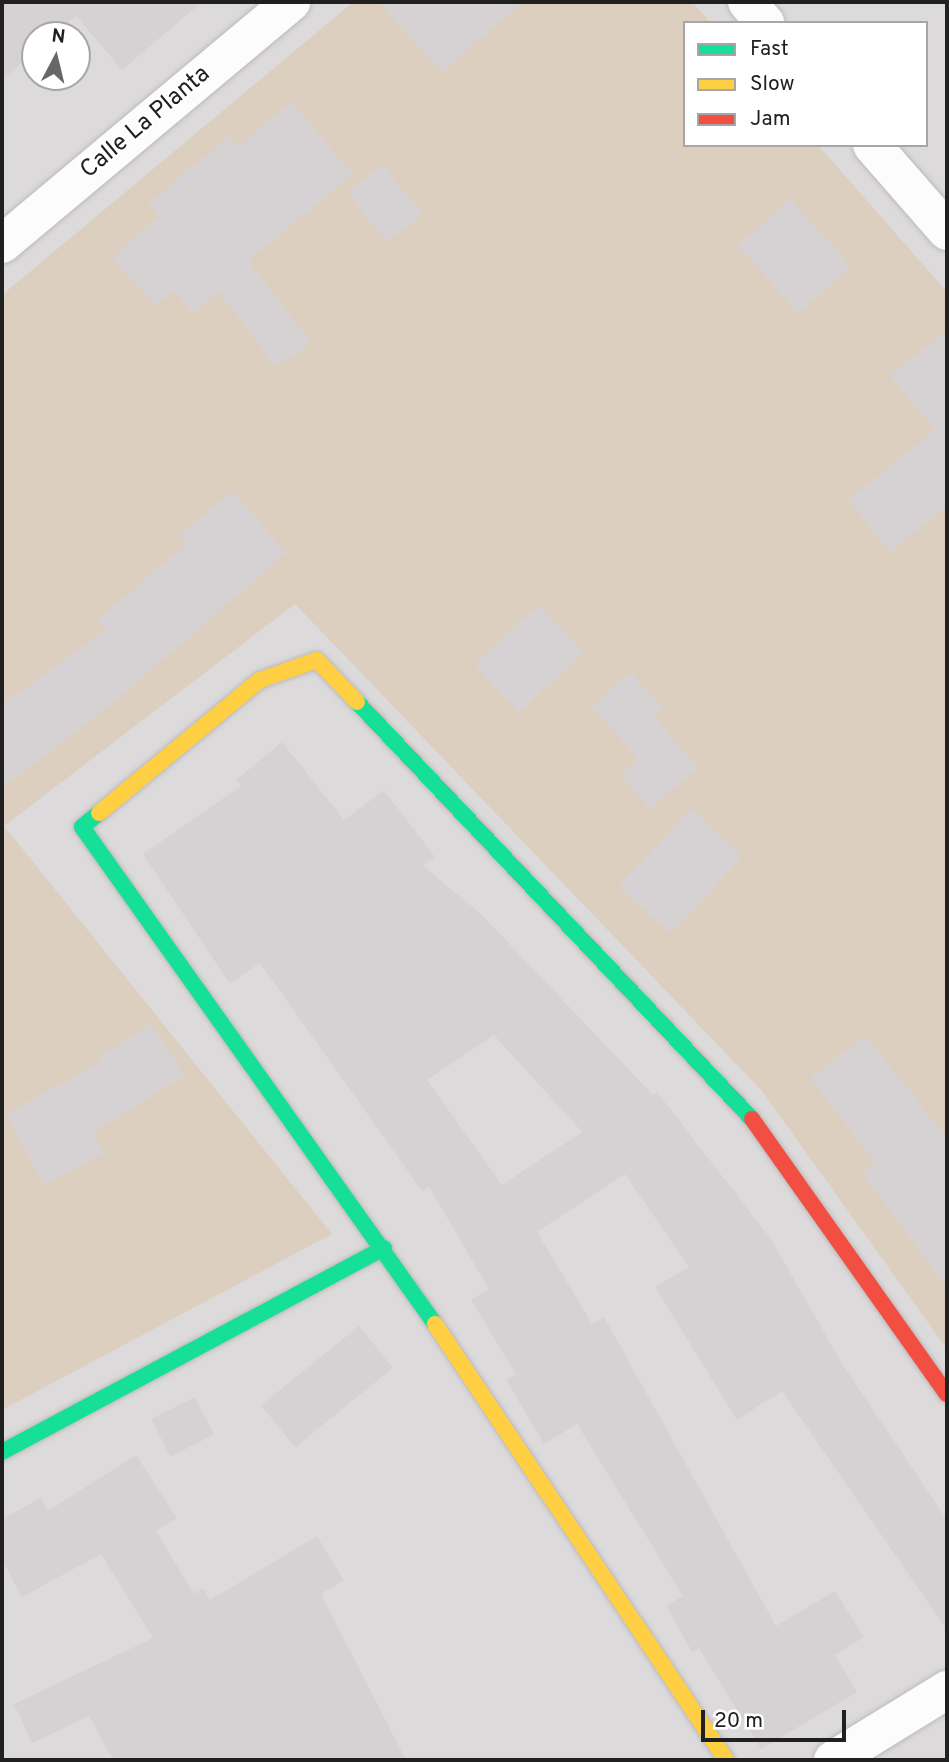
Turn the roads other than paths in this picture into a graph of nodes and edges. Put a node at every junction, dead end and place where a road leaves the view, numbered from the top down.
1 (291, 2) edge
2 (747, 2) edge
3 (763, 21) edge
4 (875, 147) edge
5 (947, 230) edge
6 (2, 244) edge
7 (384, 1248) junction
8 (947, 1394) edge
9 (2, 1452) edge
10 (947, 1690) edge
11 (726, 1760) edge
12 (833, 1760) edge

1 - 6 street, Calle La Planta
2 - 3 street
4 - 5 street
7 - 8 street
7 - 9 street
7 - 11 street
10 - 12 street

